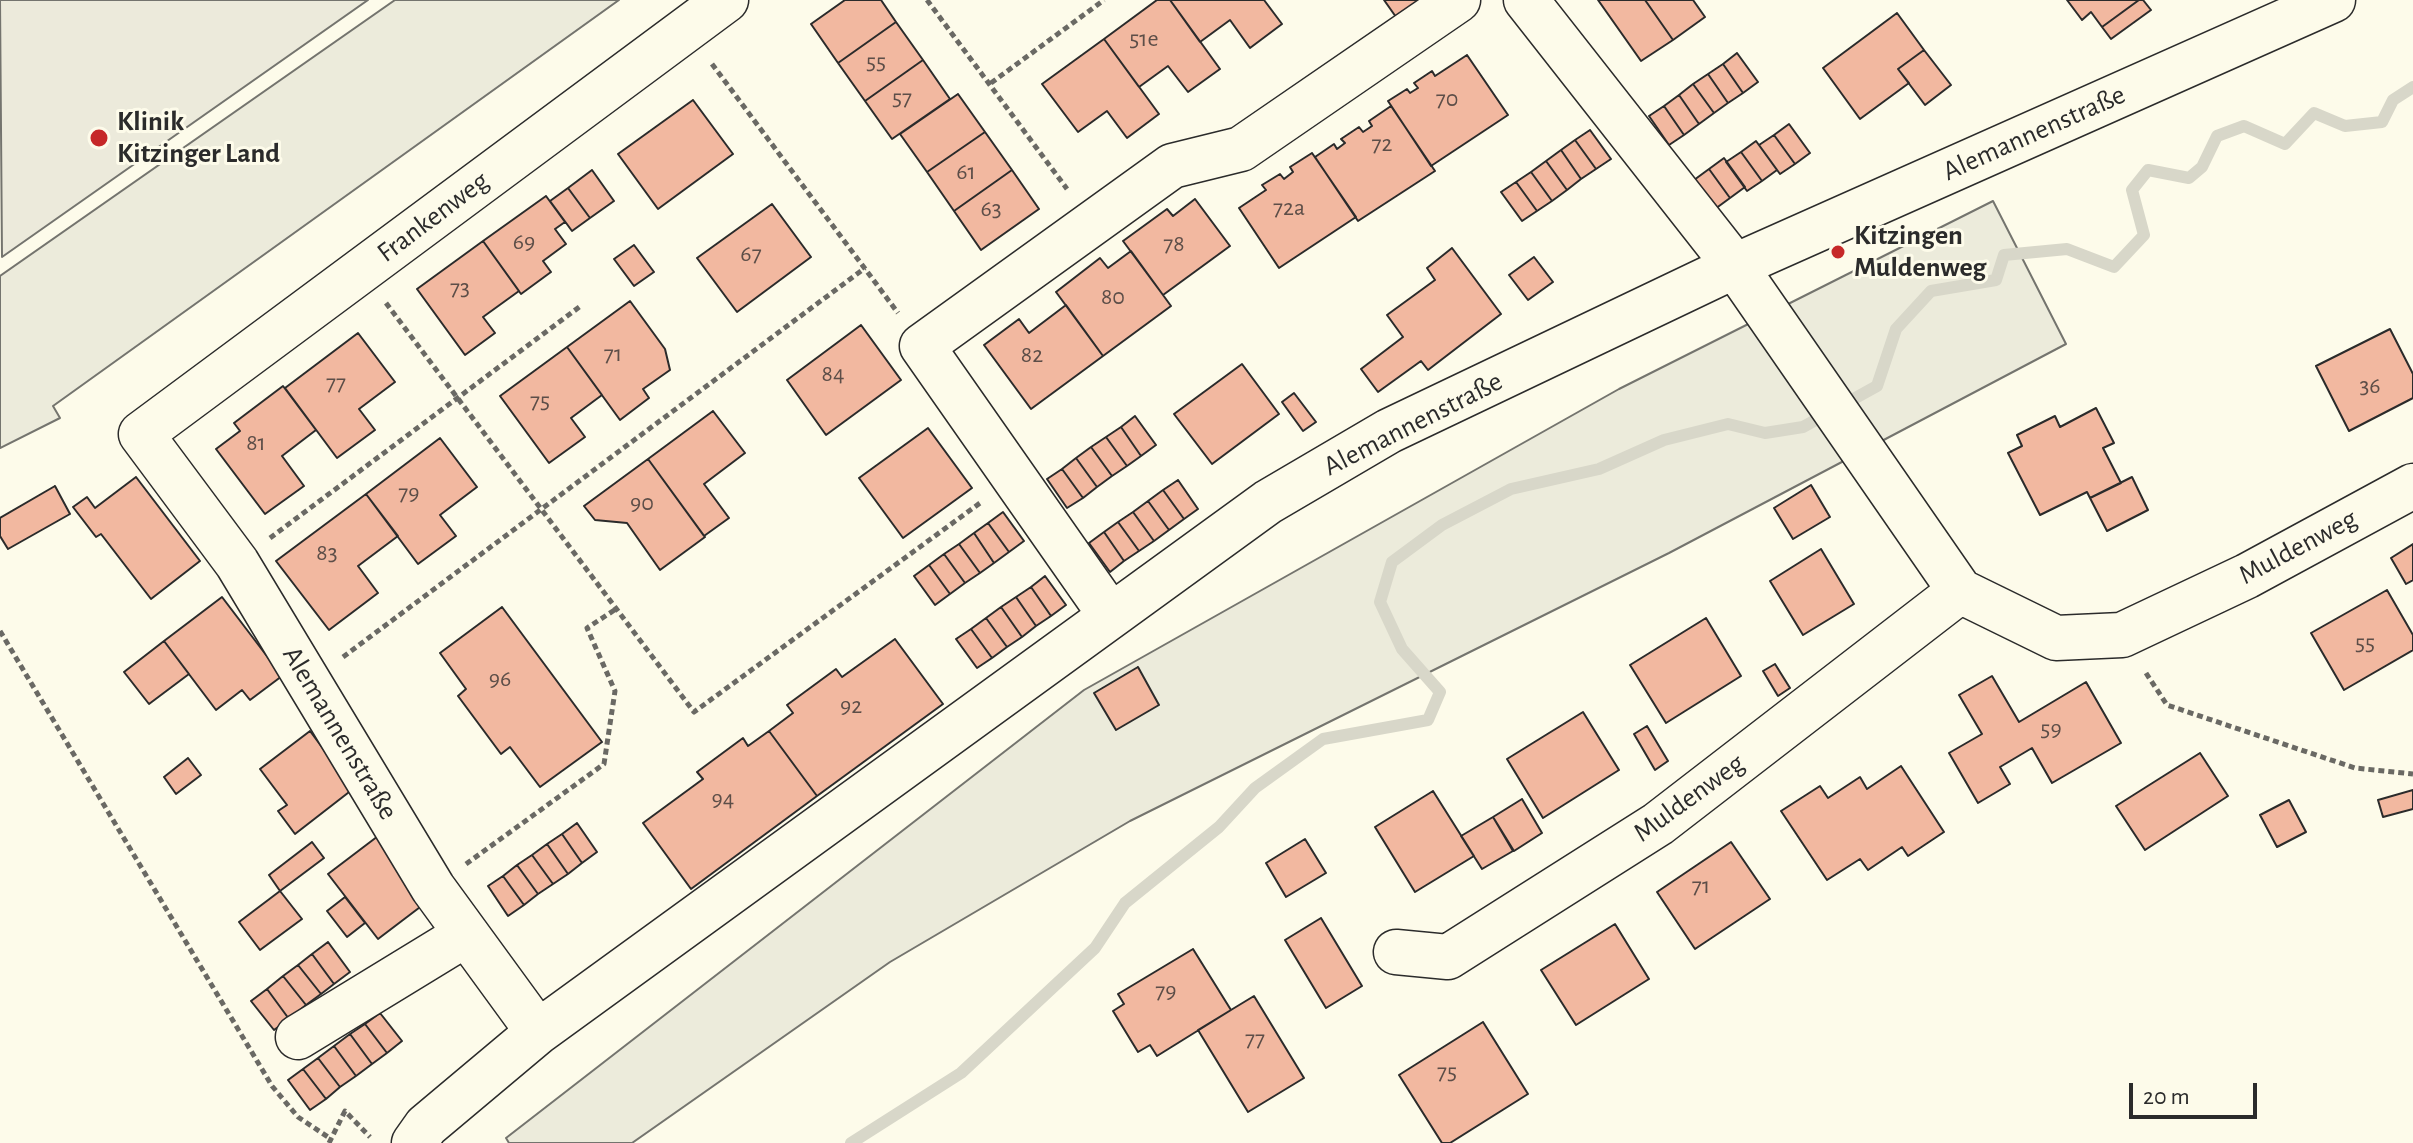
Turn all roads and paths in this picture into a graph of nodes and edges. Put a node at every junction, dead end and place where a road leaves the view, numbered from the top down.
1 (726, 0) edge
2 (927, 0) edge
3 (1104, 0) edge
4 (1458, 0) edge
5 (1526, 0) edge
6 (2333, 0) edge
7 (686, 29) junction
8 (991, 83) junction
9 (1092, 224) junction
10 (1735, 266) junction
11 (865, 268) junction
12 (362, 270) junction
13 (582, 305) dead end
14 (922, 346) junction
15 (459, 400) junction
16 (141, 434) joint
17 (1014, 478) junction
18 (2413, 486) edge
19 (543, 508) junction
20 (237, 563) junction
21 (1960, 591) junction
22 (616, 609) junction
23 (1111, 616) junction
24 (0, 631) edge
25 (2122, 635) junction
26 (310, 682) junction
27 (2413, 774) edge
28 (433, 888) junction
29 (465, 935) junction
30 (1396, 952) dead end
31 (538, 1032) junction
32 (298, 1037) dead end
33 (330, 1141) edge
34 (377, 1143) edge
35 (414, 1143) edge

1 - 7 street, Frankenweg
2 - 8 path
3 - 8 path
4 - 9 street
5 - 10 street
6 - 10 street, Alemannenstraße
7 - 11 path
7 - 12 street, Frankenweg
8 - 9 path
9 - 14 street
10 - 21 street, Muldenweg
10 - 23 street, Alemannenstraße
11 - 14 path
11 - 19 path
12 - 15 path
12 - 16 street, Frankenweg
13 - 15 path
14 - 17 street
15 - 19 path
15 - 20 path
16 - 20 street, Alemannenstraße
17 - 22 path
17 - 23 street
18 - 25 street, Muldenweg
19 - 22 path
19 - 26 path
20 - 26 street, Alemannenstraße
21 - 25 street, Muldenweg
21 - 30 street, Muldenweg
22 - 28 path
23 - 31 street, Alemannenstraße
24 - 33 path
25 - 27 path
26 - 28 street, Alemannenstraße
28 - 29 street, Alemannenstraße
29 - 31 street, Alemannenstraße
29 - 32 street
31 - 35 street, Alemannenstraße
33 - 34 path

